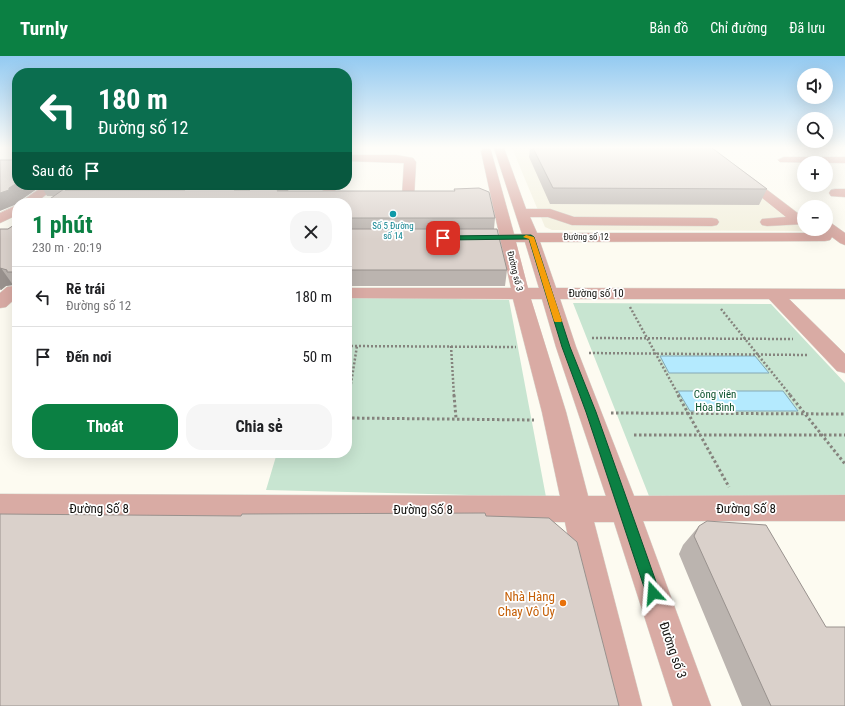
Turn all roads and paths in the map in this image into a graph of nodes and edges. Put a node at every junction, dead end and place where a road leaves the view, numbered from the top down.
1 (406, 178) edge
2 (496, 178) edge
3 (502, 178) edge
4 (741, 178) edge
5 (754, 178) edge
6 (46, 190) edge
7 (332, 193) edge
8 (313, 197) edge
9 (422, 197) edge
10 (34, 198) edge
11 (505, 201) junction
12 (797, 206) edge
13 (12, 212) edge
14 (0, 220) edge
15 (726, 222) dead end
16 (757, 222) dead end
17 (797, 232) edge
18 (833, 235) edge
19 (531, 237) junction
20 (499, 238) junction
21 (845, 240) edge
22 (10, 291) edge
23 (352, 293) edge
24 (773, 293) junction
25 (521, 294) junction
26 (550, 294) junction
27 (845, 294) edge
28 (0, 303) edge
29 (628, 305) dead end
30 (718, 306) dead end
31 (592, 338) dead end
32 (647, 338) junction
33 (744, 338) junction
34 (799, 339) dead end
35 (352, 346) edge
36 (357, 346) junction
37 (451, 346) junction
38 (534, 347) junction
39 (567, 350) junction
40 (655, 354) junction
41 (757, 354) junction
42 (839, 360) edge
43 (352, 376) edge
44 (591, 412) junction
45 (688, 413) junction
46 (805, 414) junction
47 (845, 414) edge
48 (554, 416) junction
49 (352, 418) edge
50 (456, 418) junction
51 (634, 435) dead end
52 (700, 435) junction
53 (822, 436) junction
54 (845, 436) edge
55 (845, 464) edge
56 (729, 488) dead end
57 (0, 507) edge
58 (624, 508) junction
59 (845, 508) edge
60 (576, 509) junction
61 (623, 706) edge
62 (692, 706) edge

1 - 9 street
2 - 11 street, Đường số 3
3 - 11 street, Đường số 3
4 - 16 street
5 - 12 street
6 - 10 street
7 - 8 street
11 - 15 street
11 - 19 street, Đường số 3
11 - 20 street, Đường số 3
13 - 14 street
17 - 19 street, Đường số 12
18 - 21 street
19 - 20 street, Đường số 12
19 - 26 street, Đường số 3
20 - 25 street, Đường số 3
22 - 28 street
23 - 25 street, Đường số 10
24 - 26 street, Đường số 10
24 - 27 street, Đường số 10
24 - 42 street
25 - 26 street, Đường số 10
25 - 38 street, Đường số 3
26 - 39 street, Đường số 3
29 - 32 path
30 - 33 path
31 - 32 path
32 - 33 path
32 - 40 path
33 - 34 path
33 - 41 path
35 - 36 path
36 - 37 path
36 - 43 path
37 - 38 path
37 - 50 path
38 - 39 street
38 - 48 street, Đường số 3
39 - 40 path
39 - 44 street, Đường số 3
40 - 41 path
40 - 45 path
41 - 42 path
41 - 46 path
44 - 45 path
44 - 48 street
44 - 58 street, Đường số 3
45 - 46 path
45 - 52 path
46 - 47 path
46 - 53 path
48 - 50 path
48 - 60 street, Đường số 3
49 - 50 path
51 - 52 path
52 - 53 path
52 - 56 path
53 - 54 path
53 - 55 path
57 - 60 street, Đường Số 8
58 - 59 street, Đường Số 8
58 - 60 street, Đường Số 8
58 - 62 street, Đường số 3
60 - 61 street, Đường số 3

